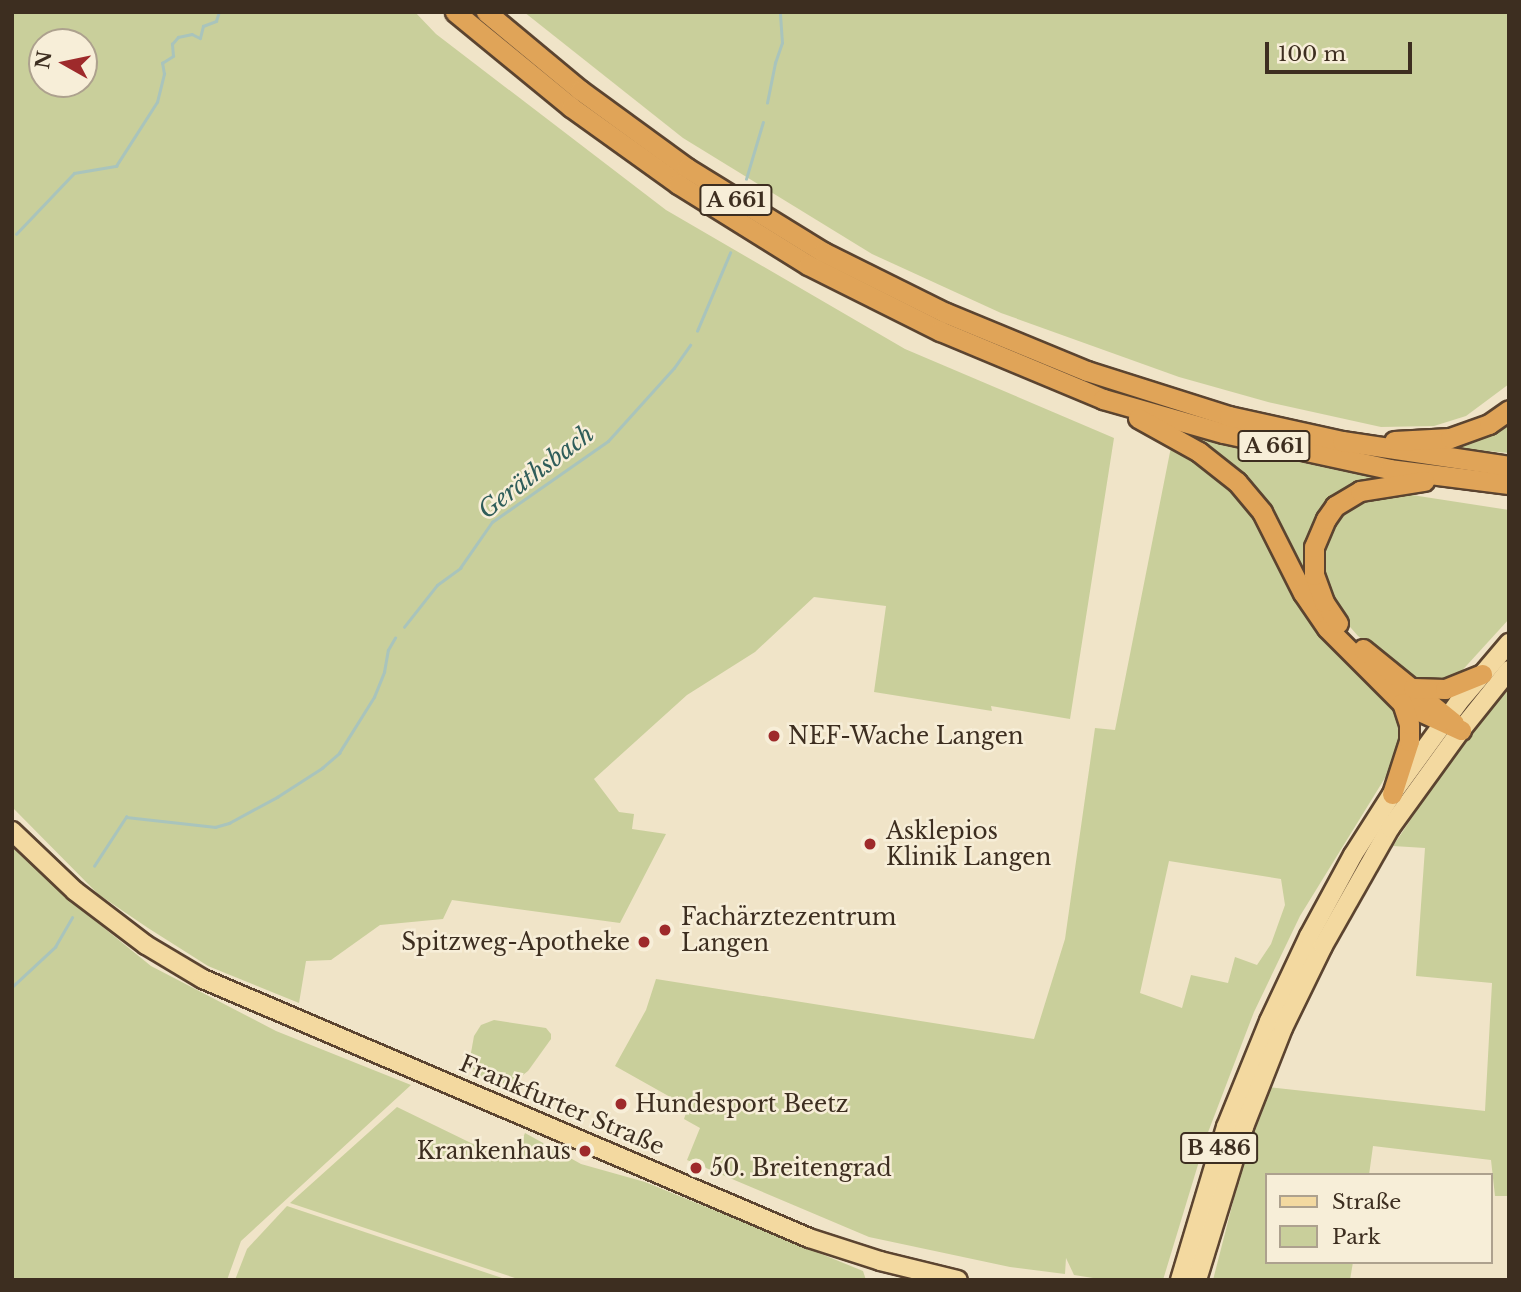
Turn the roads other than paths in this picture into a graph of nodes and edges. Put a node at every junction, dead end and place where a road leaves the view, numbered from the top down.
1 (456, 12) edge
2 (485, 12) edge
3 (1103, 399) junction
4 (1509, 410) edge
5 (1342, 441) junction
6 (1509, 466) edge
7 (1449, 478) junction
8 (1509, 484) edge
9 (1509, 643) edge
10 (1509, 670) edge
11 (1482, 674) junction
12 (1407, 695) junction
13 (1451, 723) junction
14 (1392, 794) junction
15 (12, 831) edge
16 (958, 1280) edge
17 (1181, 1280) edge
18 (1197, 1280) edge

1 - 3 highway, A 661
2 - 5 highway, A 661
3 - 7 highway, A 661
3 - 12 highway, A 661
4 - 5 highway
5 - 6 highway, A 661
7 - 8 highway, A 661
7 - 12 highway
9 - 11 main road, B 486
10 - 13 main road, B 486
11 - 12 highway
11 - 13 main road, B 486
12 - 13 highway
12 - 14 highway
13 - 14 main road, B 486
13 - 18 main road, B 486
14 - 17 main road, B 486
15 - 16 main road, Frankfurter Straße

